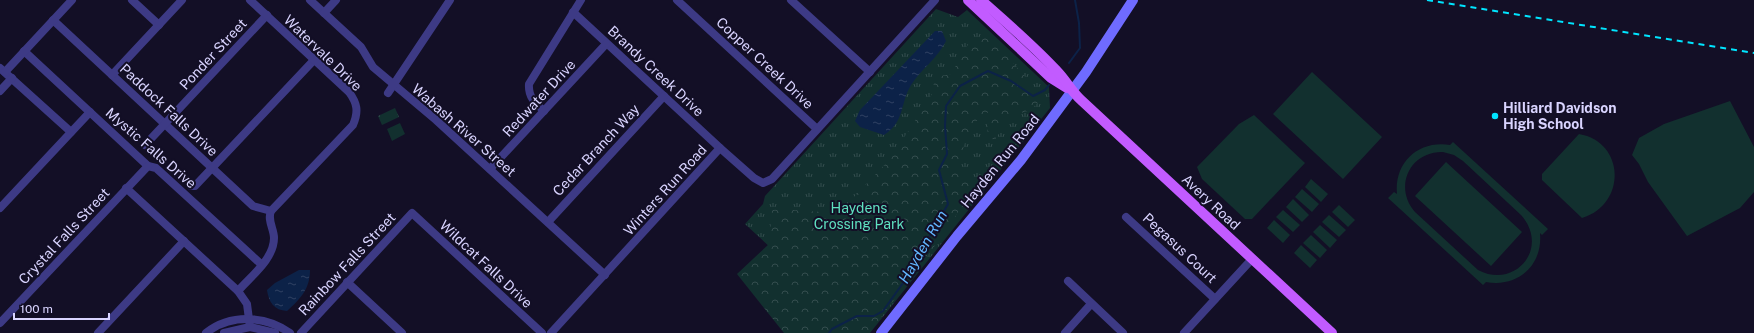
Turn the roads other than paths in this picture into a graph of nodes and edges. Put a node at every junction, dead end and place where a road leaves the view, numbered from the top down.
1 (72, 0) edge
2 (132, 0) edge
3 (182, 0) edge
4 (250, 0) edge
5 (310, 0) edge
6 (336, 0) edge
7 (450, 0) edge
8 (581, 0) edge
9 (677, 0) edge
10 (791, 0) edge
11 (935, 0) edge
12 (968, 0) edge
13 (981, 0) edge
14 (1133, 0) edge
15 (573, 12) junction
16 (324, 13) junction
17 (267, 15) junction
18 (53, 20) junction
19 (159, 25) junction
20 (606, 44) junction
21 (24, 51) junction
22 (314, 60) junction
23 (3, 70) edge
24 (870, 72) junction
25 (112, 75) junction
26 (12, 78) junction
27 (391, 89) junction
28 (0, 92) edge
29 (1072, 92) junction
30 (664, 96) junction
31 (90, 112) junction
32 (544, 112) junction
33 (165, 124) junction
34 (817, 129) junction
35 (71, 132) junction
36 (145, 145) dead end
37 (720, 148) junction
38 (148, 166) junction
39 (212, 168) junction
40 (490, 170) junction
41 (191, 186) dead end
42 (126, 188) junction
43 (0, 208) edge
44 (271, 211) junction
45 (412, 213) joint
46 (1126, 217) dead end
47 (548, 222) junction
48 (184, 241) junction
49 (1252, 259) junction
50 (262, 264) junction
51 (605, 275) junction
52 (1068, 281) dead end
53 (347, 282) junction
54 (238, 291) junction
55 (1215, 299) junction
56 (1091, 304) junction
57 (250, 323) junction
58 (0, 324) edge
59 (98, 333) edge
60 (206, 333) edge
61 (224, 333) edge
62 (275, 333) edge
63 (290, 333) edge
64 (301, 333) edge
65 (402, 333) edge
66 (542, 333) edge
67 (551, 333) edge
68 (881, 333) edge
69 (1065, 333) edge
70 (1124, 333) edge
71 (1184, 333) edge
72 (1332, 333) edge

1 - 18 street
2 - 19 street
3 - 19 street
4 - 17 street, Watervale Drive
5 - 16 street, Wabash River Street
6 - 16 street
7 - 27 street
8 - 15 street
9 - 34 street, Copper Creek Drive
10 - 24 street
11 - 24 street, Winters Run Road
12 - 29 main road, Avery Road
13 - 29 main road, Avery Road
14 - 29 main road, Hayden Run Road
15 - 20 street, Brandy Creek Drive
15 - 32 street
16 - 27 street, Wabash River Street
17 - 22 street, Watervale Drive
17 - 33 street, Ponder Street
18 - 21 street
18 - 25 street, Paddock Falls Drive
19 - 25 street
20 - 30 street, Brandy Creek Drive
20 - 32 street, Redwater Drive
21 - 23 street
21 - 31 street, Mystic Falls Drive
22 - 39 street
22 - 44 street, Watervale Drive
23 - 26 street
24 - 34 street, Winters Run Road
25 - 33 street, Paddock Falls Drive
26 - 28 street
26 - 35 street
27 - 40 street, Wabash River Street
29 - 49 main road, Avery Road
29 - 68 main road, Hayden Run Road
30 - 37 street, Brandy Creek Drive
30 - 47 street, Cedar Branch Way
31 - 35 street
31 - 38 street, Mystic Falls Drive
32 - 40 street, Redwater Drive
33 - 36 street, Ponder Street
33 - 39 street, Paddock Falls Drive
34 - 37 street, Winters Run Road
35 - 43 street
37 - 51 street, Winters Run Road
38 - 42 street, Crystal Falls Street
38 - 50 street, Mystic Falls Drive
39 - 41 street
39 - 44 street, Paddock Falls Drive
40 - 47 street, Wabash River Street
42 - 48 street
42 - 58 street, Crystal Falls Street
44 - 50 street
45 - 53 street, Rainbow Falls Street
45 - 66 street, Wildcat Falls Drive
46 - 55 street, Pegasus Court
47 - 51 street, Wabash River Street
48 - 54 street
48 - 59 street
49 - 55 street
49 - 72 main road, Avery Road
50 - 54 street
51 - 67 street, Winters Run Road
52 - 56 street
53 - 64 street, Rainbow Falls Street
53 - 65 street
54 - 57 street
55 - 71 street
56 - 69 street
56 - 70 street
57 - 60 street
57 - 61 street
57 - 62 street
57 - 63 street

